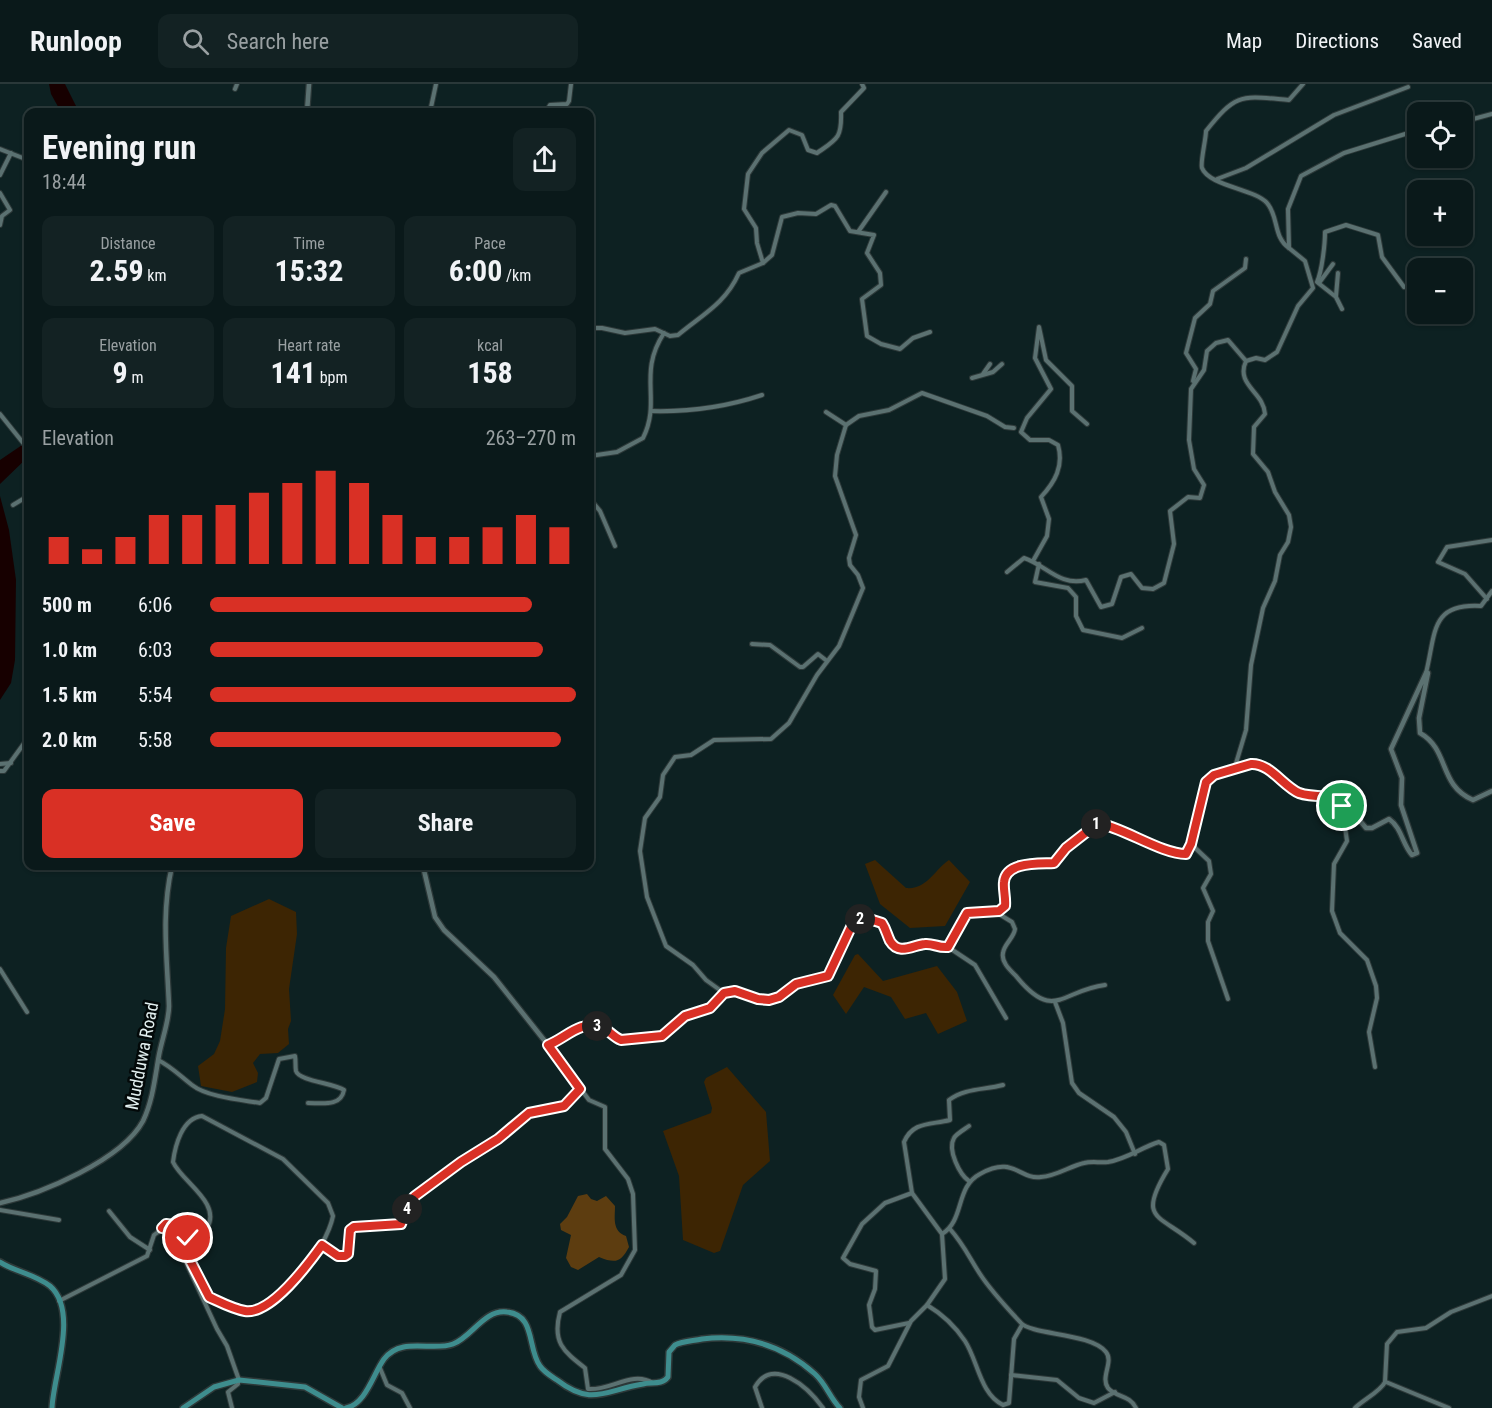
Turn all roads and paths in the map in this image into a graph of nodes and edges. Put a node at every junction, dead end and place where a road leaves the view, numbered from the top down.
1 (309, 84) edge
2 (436, 84) edge
3 (571, 84) edge
4 (862, 84) edge
5 (1303, 84) edge
6 (1408, 87) dead end
7 (307, 108) edge
8 (431, 108) edge
9 (550, 108) edge
10 (1492, 114) edge
11 (1473, 119) edge
12 (1407, 133) edge
13 (0, 149) edge
14 (11, 153) junction
15 (24, 158) edge
16 (0, 175) edge
17 (1216, 179) junction
18 (886, 192) dead end
19 (0, 193) edge
20 (0, 225) edge
21 (858, 233) junction
22 (1289, 248) junction
23 (1246, 260) dead end
24 (763, 263) junction
25 (1332, 264) dead end
26 (1338, 273) dead end
27 (1318, 282) junction
28 (1404, 287) dead end
29 (1313, 288) junction
30 (1336, 297) junction
31 (1342, 309) dead end
32 (594, 328) edge
33 (930, 332) dead end
34 (664, 333) junction
35 (1246, 361) junction
36 (990, 364) dead end
37 (1002, 364) dead end
38 (983, 375) junction
39 (972, 378) dead end
40 (1193, 384) junction
41 (762, 395) dead end
42 (651, 411) junction
43 (826, 412) dead end
44 (0, 414) edge
45 (1087, 424) dead end
46 (846, 425) junction
47 (1014, 428) dead end
48 (24, 443) edge
49 (594, 455) edge
50 (24, 498) edge
51 (594, 504) edge
52 (13, 505) dead end
53 (1492, 540) edge
54 (615, 546) dead end
55 (1034, 561) junction
56 (1040, 563) junction
57 (1007, 572) dead end
58 (1492, 591) edge
59 (1487, 599) junction
60 (1142, 628) dead end
61 (752, 645) dead end
62 (827, 661) junction
63 (1426, 673) junction
64 (24, 744) edge
65 (12, 763) junction
66 (0, 764) edge
67 (1234, 770) junction
68 (0, 771) edge
69 (1492, 791) edge
70 (1337, 797) junction
71 (1191, 844) junction
72 (171, 870) edge
73 (424, 870) edge
74 (993, 911) junction
75 (948, 947) junction
76 (0, 969) edge
77 (1105, 985) dead end
78 (724, 993) junction
79 (1228, 999) dead end
80 (1055, 1002) junction
81 (27, 1012) dead end
82 (1006, 1018) dead end
83 (548, 1045) junction
84 (158, 1060) junction
85 (1375, 1067) dead end
86 (1003, 1085) dead end
87 (580, 1089) junction
88 (308, 1103) dead end
89 (969, 1126) dead end
90 (1135, 1154) junction
91 (969, 1181) junction
92 (912, 1193) junction
93 (0, 1203) edge
94 (0, 1210) edge
95 (109, 1211) dead end
96 (59, 1220) dead end
97 (162, 1228) junction
98 (949, 1229) junction
99 (171, 1230) junction
100 (942, 1234) junction
101 (1194, 1243) dead end
102 (322, 1245) junction
103 (150, 1250) junction
104 (0, 1262) edge
105 (1492, 1296) edge
106 (59, 1301) junction
107 (927, 1305) junction
108 (911, 1321) junction
109 (1022, 1325) junction
110 (380, 1368) junction
111 (1011, 1375) junction
112 (238, 1380) junction
113 (1385, 1382) junction
114 (654, 1383) junction
115 (1115, 1392) junction
116 (1438, 1403) junction
117 (1007, 1405) junction
118 (52, 1408) edge
119 (183, 1408) edge
120 (232, 1408) edge
121 (344, 1408) edge
122 (410, 1408) edge
123 (762, 1408) edge
124 (822, 1408) edge
125 (840, 1408) edge
126 (863, 1408) edge
127 (1012, 1408) edge
128 (1136, 1408) edge
129 (1355, 1408) edge
130 (1435, 1408) edge
131 (1449, 1408) edge

1 - 7 street
2 - 8 street
3 - 9 street
4 - 24 street
5 - 17 street
6 - 17 street
10 - 11 street
12 - 22 street
13 - 14 street
14 - 15 street
14 - 16 street
17 - 22 street
18 - 21 street
19 - 20 street
21 - 24 street
21 - 33 street
22 - 29 street
23 - 40 street
24 - 34 street
25 - 27 street
26 - 30 street
27 - 28 street
27 - 29 street
27 - 30 street
29 - 35 street
30 - 31 street
32 - 34 street
34 - 42 street
35 - 40 street
35 - 67 street
36 - 38 street
37 - 38 street
38 - 39 street
40 - 56 street
41 - 42 street
42 - 49 street
43 - 46 street
44 - 48 street
45 - 55 street
46 - 47 street
46 - 62 street
50 - 52 street
51 - 54 street
53 - 59 street
55 - 56 street
55 - 57 street
56 - 60 street
58 - 59 street
59 - 63 street
61 - 62 street
62 - 78 street
63 - 69 street
63 - 70 street
64 - 65 street
65 - 66 street
65 - 68 street
67 - 70 street
67 - 71 street
70 - 85 street
71 - 74 street
71 - 79 street
72 - 84 street, Mudduwa Road
73 - 83 street
74 - 75 street
74 - 80 street
75 - 78 street
75 - 82 street
76 - 81 street
77 - 80 street
78 - 83 street
80 - 90 street
83 - 87 street
84 - 88 street
84 - 93 street, Mudduwa Road
86 - 92 street
87 - 102 street
87 - 114 street
89 - 91 street
90 - 91 street
90 - 101 street
91 - 98 street
92 - 100 street
92 - 108 street
94 - 96 street
95 - 103 street
97 - 99 street
97 - 102 street
97 - 103 street
98 - 100 street
98 - 109 street
99 - 102 street
99 - 112 street
100 - 107 street
103 - 106 street
104 - 106 main road
105 - 113 street
106 - 118 main road
107 - 108 street
107 - 117 street
108 - 126 street
109 - 111 street
109 - 115 street
110 - 114 main road
110 - 121 main road
110 - 122 street
111 - 115 street
111 - 117 street
112 - 119 main road
112 - 120 street
112 - 121 main road
113 - 116 street
113 - 129 street
114 - 125 main road
115 - 128 street
116 - 130 street
116 - 131 street
117 - 127 street
123 - 124 street

